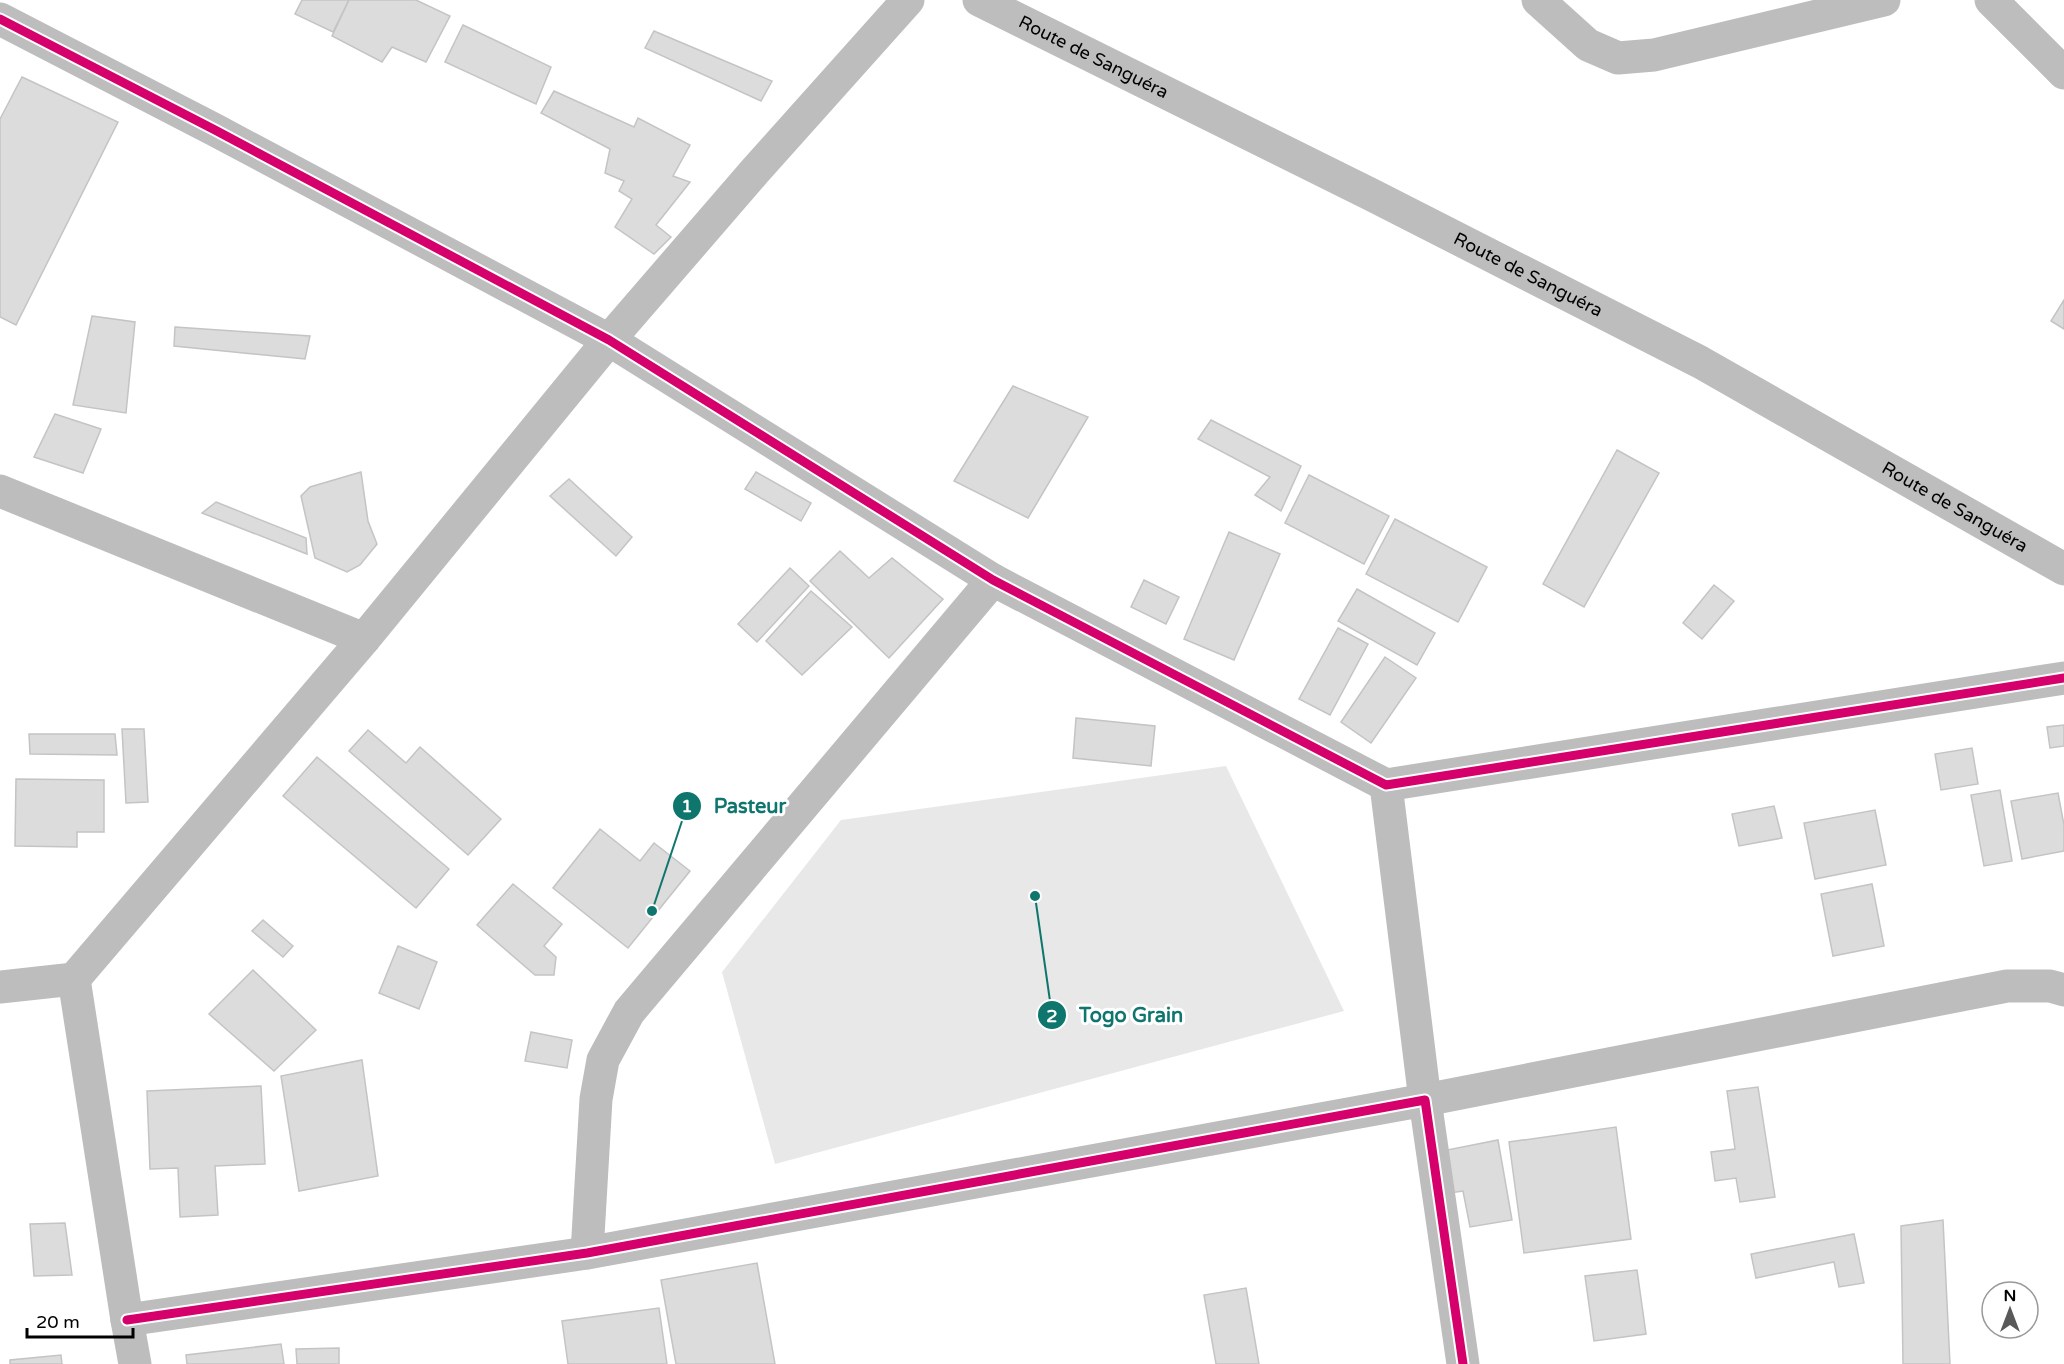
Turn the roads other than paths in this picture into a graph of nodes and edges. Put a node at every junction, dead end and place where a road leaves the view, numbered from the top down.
1 (908, 0) edge
2 (979, 0) edge
3 (1538, 0) edge
4 (1884, 0) edge
5 (1991, 0) edge
6 (0, 19) edge
7 (2064, 73) edge
8 (609, 340) junction
9 (0, 491) edge
10 (2064, 569) edge
11 (993, 580) junction
12 (364, 639) junction
13 (2064, 678) edge
14 (1386, 785) junction
15 (74, 979) junction
16 (0, 987) edge
17 (2064, 990) edge
18 (1425, 1100) junction
19 (587, 1253) junction
20 (127, 1320) junction
21 (135, 1364) edge
22 (1463, 1364) edge

1 - 8 street
2 - 10 street, Route de Sanguéra
3 - 4 street
5 - 7 street
6 - 8 street
8 - 11 street
8 - 12 street
9 - 12 street
11 - 14 street
11 - 19 street
12 - 15 street
13 - 14 street
14 - 18 street
15 - 16 street
15 - 20 street
17 - 18 street
18 - 19 street
18 - 22 street
19 - 20 street
20 - 21 street

